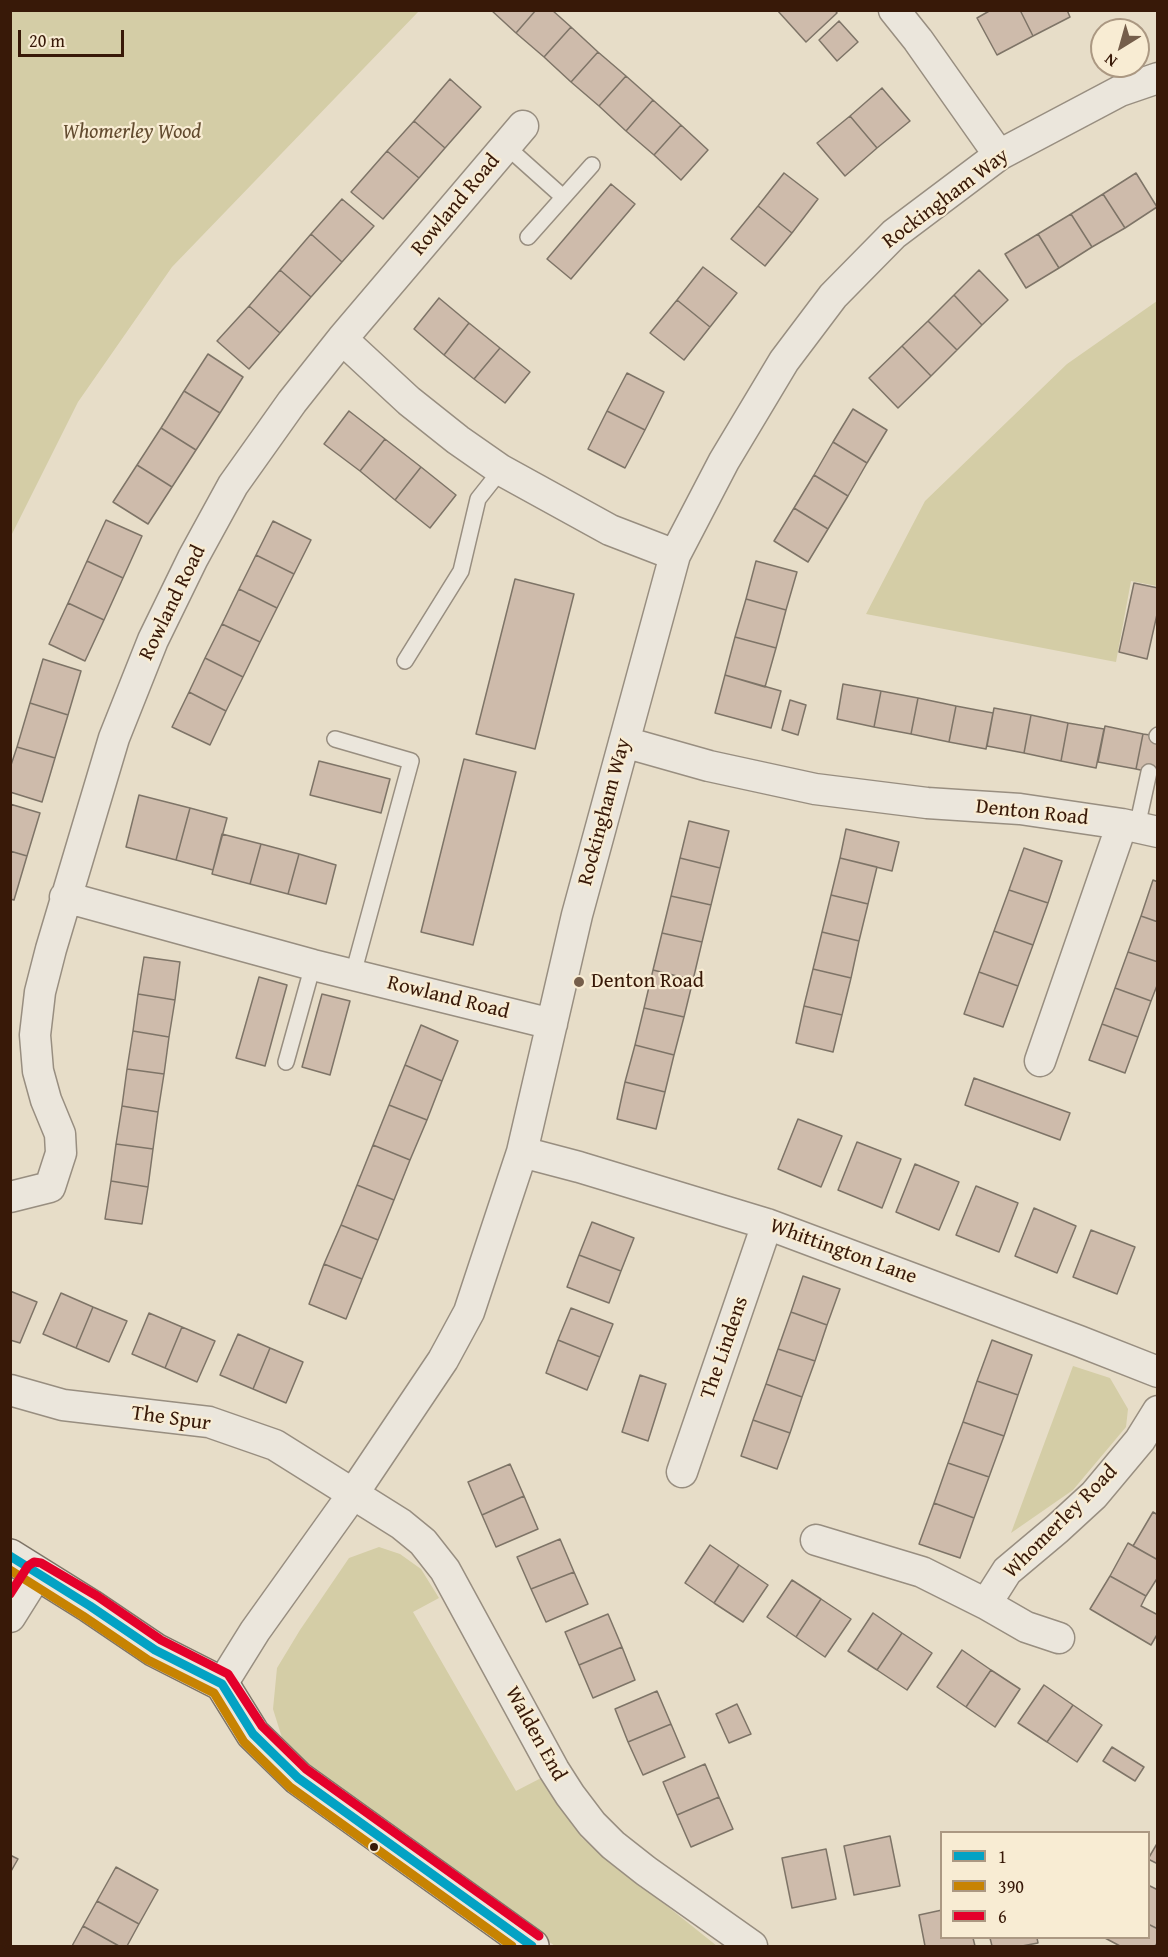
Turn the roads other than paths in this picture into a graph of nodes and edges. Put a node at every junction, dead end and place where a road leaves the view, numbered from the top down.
1 (894, 10) edge
2 (1158, 78) edge
3 (515, 136) joint
4 (999, 155) junction
5 (592, 165) dead end
6 (563, 197) junction
7 (528, 237) dead end
8 (342, 339) junction
9 (501, 470) junction
10 (675, 555) junction
11 (405, 661) dead end
12 (335, 739) dead end
13 (624, 742) junction
14 (1149, 772) dead end
15 (1139, 828) edge
16 (65, 897) junction
17 (313, 965) junction
18 (353, 974) junction
19 (552, 1024) junction
20 (1040, 1060) dead end
21 (286, 1062) dead end
22 (522, 1152) junction
23 (10, 1197) edge
24 (767, 1224) junction
25 (1158, 1372) edge
26 (10, 1390) edge
27 (1158, 1411) edge
28 (682, 1472) dead end
29 (353, 1494) junction
30 (816, 1540) dead end
31 (24, 1565) edge
32 (986, 1604) junction
33 (10, 1617) edge
34 (1059, 1638) dead end
35 (222, 1684) junction
36 (532, 1947) edge
37 (752, 1947) edge

1 - 4 street
2 - 4 street, Rockingham Way
3 - 6 lane
3 - 8 street, Rowland Road
4 - 10 street, Rockingham Way
5 - 6 lane
6 - 7 lane
8 - 9 street
8 - 16 street, Rowland Road
9 - 10 street
9 - 11 lane
10 - 13 street, Rockingham Way
12 - 18 lane
13 - 15 street, Denton Road
13 - 19 street, Rockingham Way
14 - 15 lane
15 - 20 street, Denton Road
16 - 17 street, Rowland Road
16 - 23 street, Rowland Road
17 - 18 street, Rowland Road
17 - 21 lane
18 - 19 street, Rowland Road
19 - 22 street, Rockingham Way
22 - 24 street, Whittington Lane
22 - 29 street, Rockingham Way
24 - 25 street, Whittington Lane
24 - 28 street, The Lindens
26 - 29 street, The Spur
27 - 32 street, Whomerley Road
29 - 35 street, Rockingham Way
29 - 37 street, Walden End
30 - 32 street
31 - 33 street
31 - 35 street
32 - 34 street
35 - 36 street

